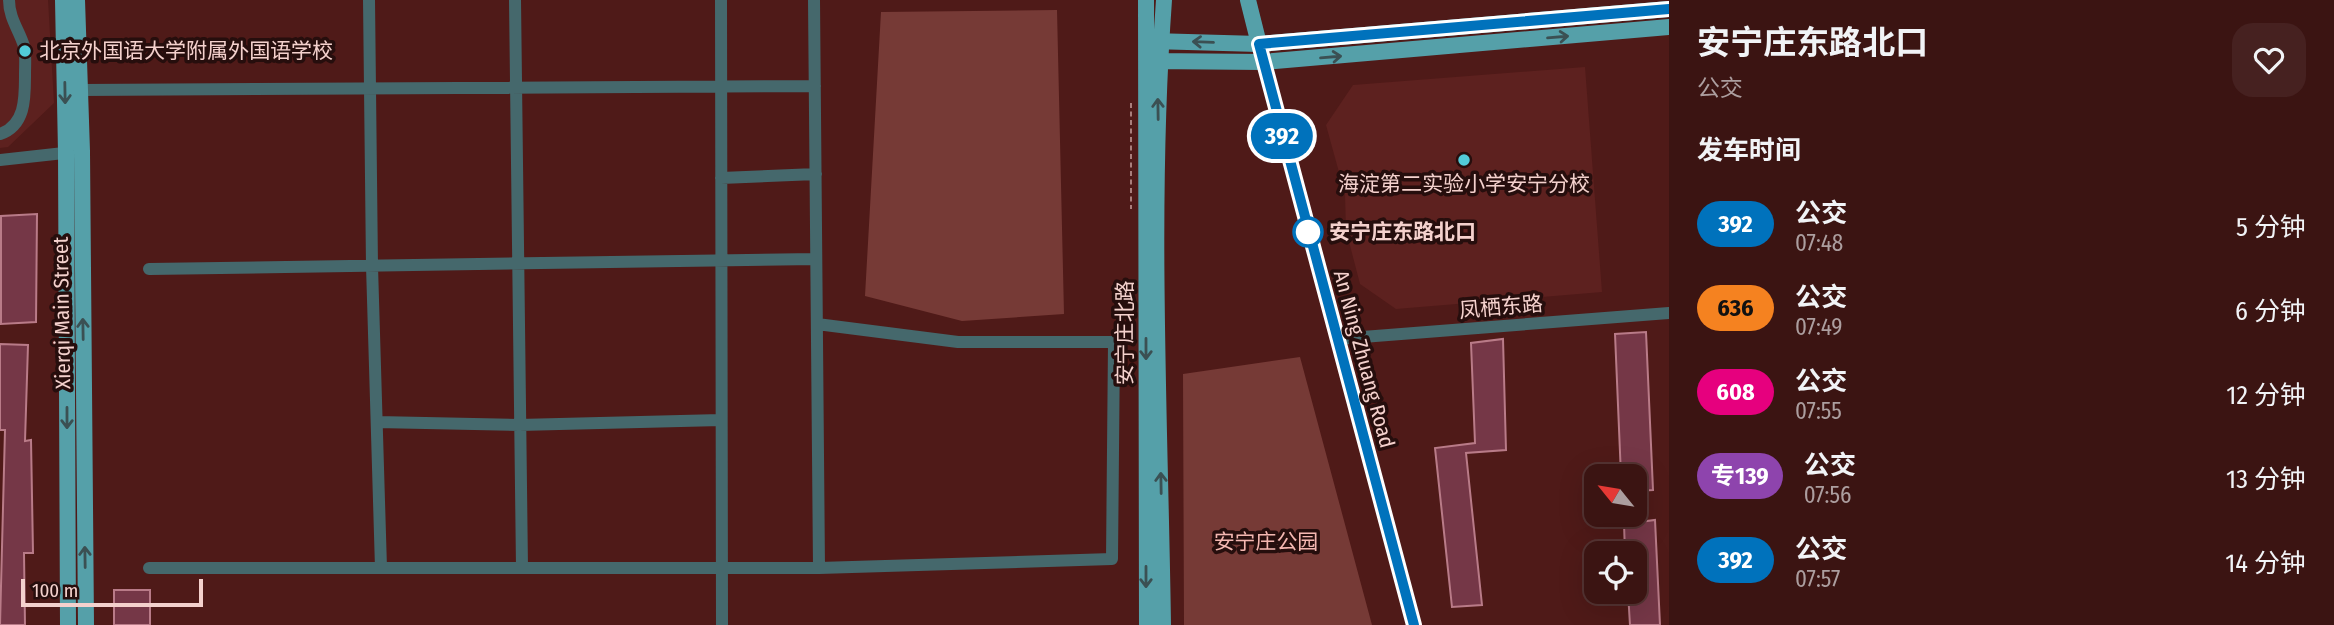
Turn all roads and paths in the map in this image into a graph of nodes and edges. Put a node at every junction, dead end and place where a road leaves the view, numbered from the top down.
1 (9, 0) edge
2 (62, 0) edge
3 (78, 0) edge
4 (369, 0) edge
5 (515, 0) edge
6 (721, 0) edge
7 (814, 0) edge
8 (1146, 0) edge
9 (1164, 0) edge
10 (1248, 0) edge
11 (1669, 9) edge
12 (1669, 27) edge
13 (1154, 41) junction
14 (1259, 44) junction
15 (1153, 61) junction
16 (1263, 62) junction
17 (721, 86) junction
18 (815, 86) junction
19 (369, 88) junction
20 (516, 88) junction
21 (80, 90) junction
22 (0, 134) edge
23 (74, 151) junction
24 (0, 160) edge
25 (816, 174) junction
26 (721, 178) junction
27 (816, 259) junction
28 (722, 261) junction
29 (517, 264) junction
30 (372, 266) junction
31 (149, 269) dead end
32 (1669, 313) edge
33 (817, 324) junction
34 (1337, 339) junction
35 (721, 420) junction
36 (377, 422) junction
37 (519, 425) junction
38 (149, 568) dead end
39 (380, 568) junction
40 (522, 568) junction
41 (721, 568) junction
42 (819, 568) junction
43 (68, 625) edge
44 (86, 625) edge
45 (722, 625) edge
46 (1147, 625) edge
47 (1163, 625) edge
48 (1414, 625) edge

1 - 22 street
2 -> 23 main road, Xierqi Main Street
3 - 21 main road, Xierqi Main Street
4 - 19 street
5 - 20 street
6 - 17 street
7 - 18 street
8 - 13 main road
9 - 13 main road
10 - 14 main road
11 - 14 main road
16 -> 12 main road
14 -> 13 main road
13 - 15 main road, 安宁庄北路
14 - 16 street, An Ning Zhuang Road
15 - 16 main road
15 -> 46 main road, 安宁庄北路
47 -> 15 main road, 安宁庄北路
16 - 34 street, An Ning Zhuang Road
17 - 18 street
17 - 20 street
17 - 26 street
18 - 25 street
19 - 20 street
19 - 21 street
19 - 30 street
20 - 29 street
21 - 23 main road, Xierqi Main Street
23 - 24 street
23 -> 43 main road, Xierqi Main Street
44 -> 23 main road, Xierqi Main Street
25 - 26 street
25 - 27 street
26 - 28 street
27 - 28 street
27 - 33 street
28 - 29 street
28 - 35 street
29 - 30 street
29 - 37 street
30 - 31 street
30 - 36 street
32 - 34 street, 凤栖东路
33 - 42 street
33 - 42 street
34 - 48 street, An Ning Zhuang Road
35 - 37 street
35 - 41 street
36 - 37 street
36 - 39 street
37 - 40 street
38 - 39 street
39 - 40 street
40 - 41 street
41 - 42 street
41 - 45 street

